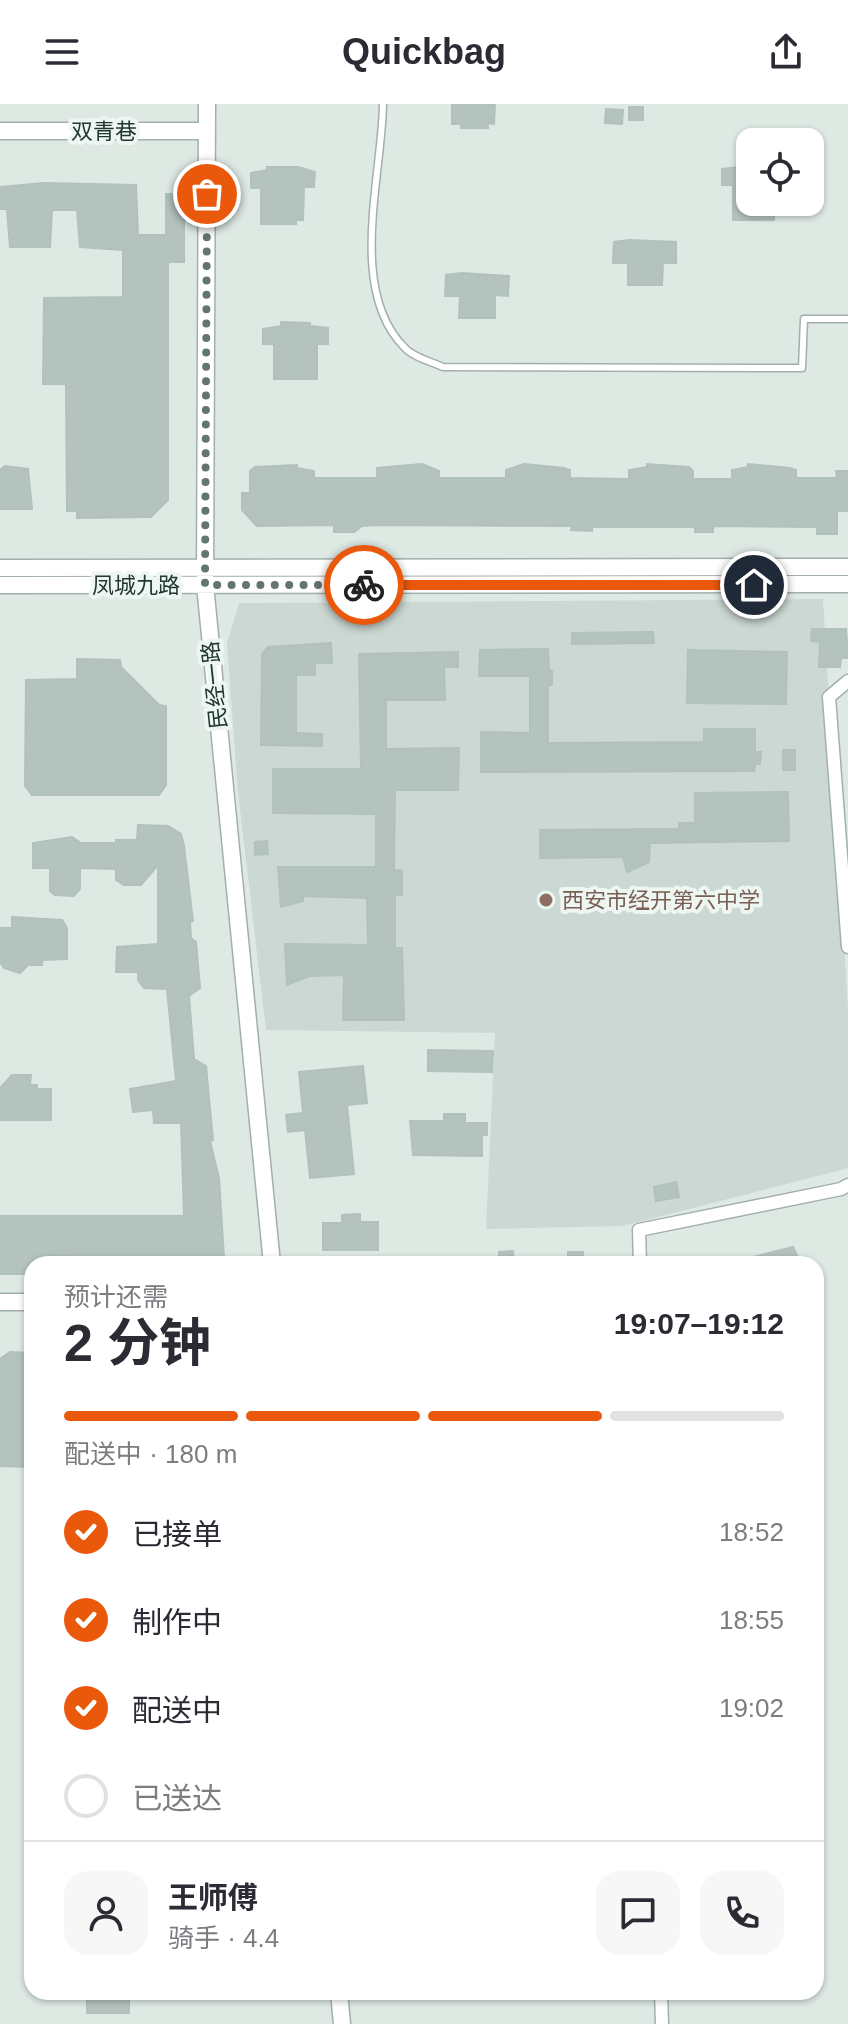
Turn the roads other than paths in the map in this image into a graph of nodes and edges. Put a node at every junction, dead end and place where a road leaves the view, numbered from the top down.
1 (207, 104) edge
2 (383, 104) edge
3 (0, 131) edge
4 (207, 131) junction
5 (848, 319) edge
6 (848, 567) edge
7 (0, 568) edge
8 (205, 576) junction
9 (848, 584) edge
10 (0, 585) edge
11 (848, 681) edge
12 (848, 947) edge
13 (848, 1185) edge
14 (271, 1256) edge
15 (640, 1256) edge
16 (0, 1302) edge
17 (24, 1302) edge
18 (340, 2000) edge
19 (661, 2000) edge
20 (342, 2024) edge
21 (662, 2024) edge

1 - 4 street, 民经一路
2 - 5 lane
3 - 4 street, 双青巷
4 - 8 street, 民经一路
6 - 8 street, 凤城九路
7 - 8 street, 凤城九路
8 - 9 street, 凤城九路
8 - 10 street, 凤城九路
8 - 14 street, 民经一路
11 - 12 street
13 - 15 street
16 - 17 street
18 - 20 street
19 - 21 street

